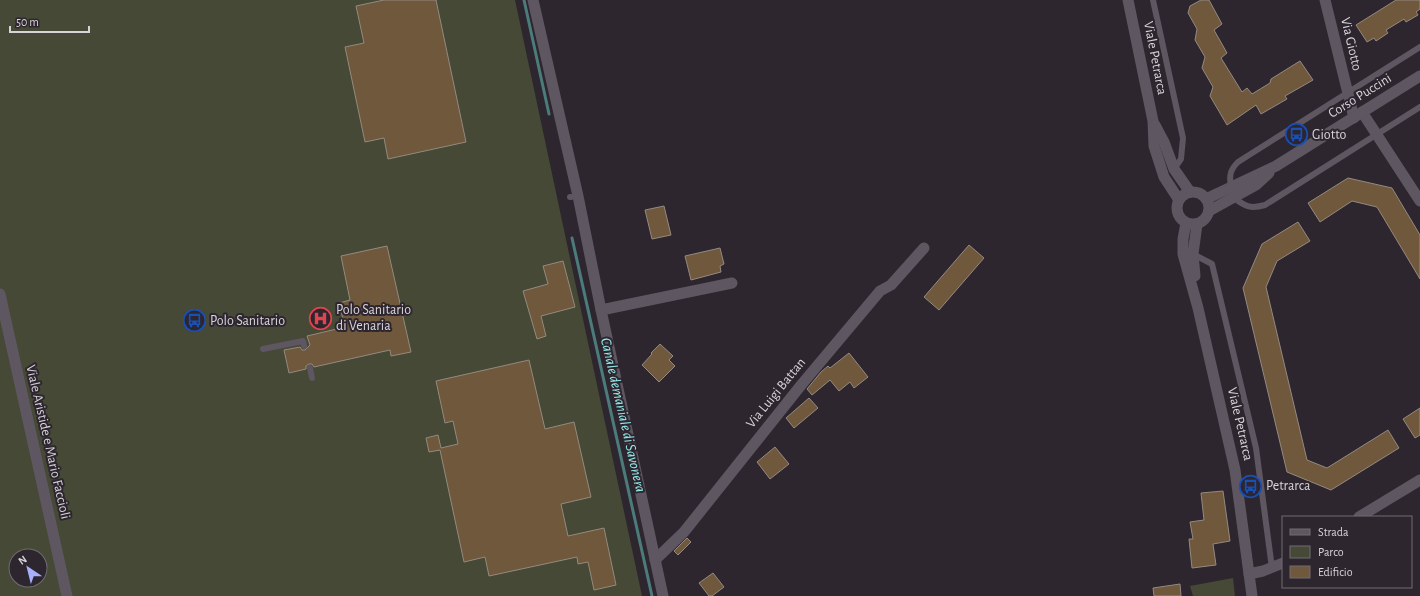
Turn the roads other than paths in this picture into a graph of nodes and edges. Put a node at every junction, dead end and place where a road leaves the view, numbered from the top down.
1 (533, 0) edge
2 (1128, 0) edge
3 (1153, 0) edge
4 (1325, 0) edge
5 (1420, 47) edge
6 (1420, 76) edge
7 (1347, 92) junction
8 (1420, 107) edge
9 (1358, 115) junction
10 (1153, 121) junction
11 (1376, 134) junction
12 (1276, 166) junction
13 (1174, 169) junction
14 (1231, 187) junction
15 (1190, 192) junction
16 (1234, 198) junction
17 (1206, 199) junction
18 (1179, 200) junction
19 (1420, 200) edge
20 (1209, 211) junction
21 (1186, 223) junction
22 (1197, 224) junction
23 (924, 248) dead end
24 (1194, 254) junction
25 (732, 283) dead end
26 (0, 294) edge
27 (1198, 308) junction
28 (600, 310) junction
29 (304, 346) dead end
30 (263, 349) dead end
31 (310, 368) dead end
32 (312, 378) dead end
33 (1420, 480) edge
34 (1360, 516) edge
35 (655, 560) junction
36 (1282, 563) edge
37 (1272, 568) junction
38 (1249, 574) junction
39 (67, 596) edge
40 (663, 596) edge
41 (1252, 596) edge

1 - 28 street
2 - 10 street, Viale Petrarca
3 - 13 lane
4 - 7 street, Via Giotto
5 - 7 lane
6 - 9 street, Corso Puccini
7 - 9 street, Via Giotto
7 - 14 lane
8 - 11 lane
9 - 11 street, Via Giotto
9 - 12 street, Corso Puccini
10 - 13 street, Viale Petrarca
10 - 18 street, Viale Petrarca
11 - 16 lane
11 - 19 street, Via Giotto
12 - 14 street
12 - 16 street
13 - 15 street, Viale Petrarca
14 - 17 street
15 - 17 street
15 - 18 street
16 - 20 street
17 - 20 street
18 - 21 street
20 - 22 street
21 - 22 street
21 - 27 street, Viale Petrarca
22 - 24 street, Viale Petrarca
23 - 35 street, Via Luigi Battan
24 - 27 street, Viale Petrarca
24 - 37 lane
25 - 28 street
26 - 39 street, Viale Aristide e Mario Faccioli
27 - 38 street, Viale Petrarca
28 - 35 street
29 - 30 lane
31 - 32 lane
33 - 34 street
35 - 40 street
36 - 37 street
37 - 38 street
38 - 41 street, Viale Petrarca

